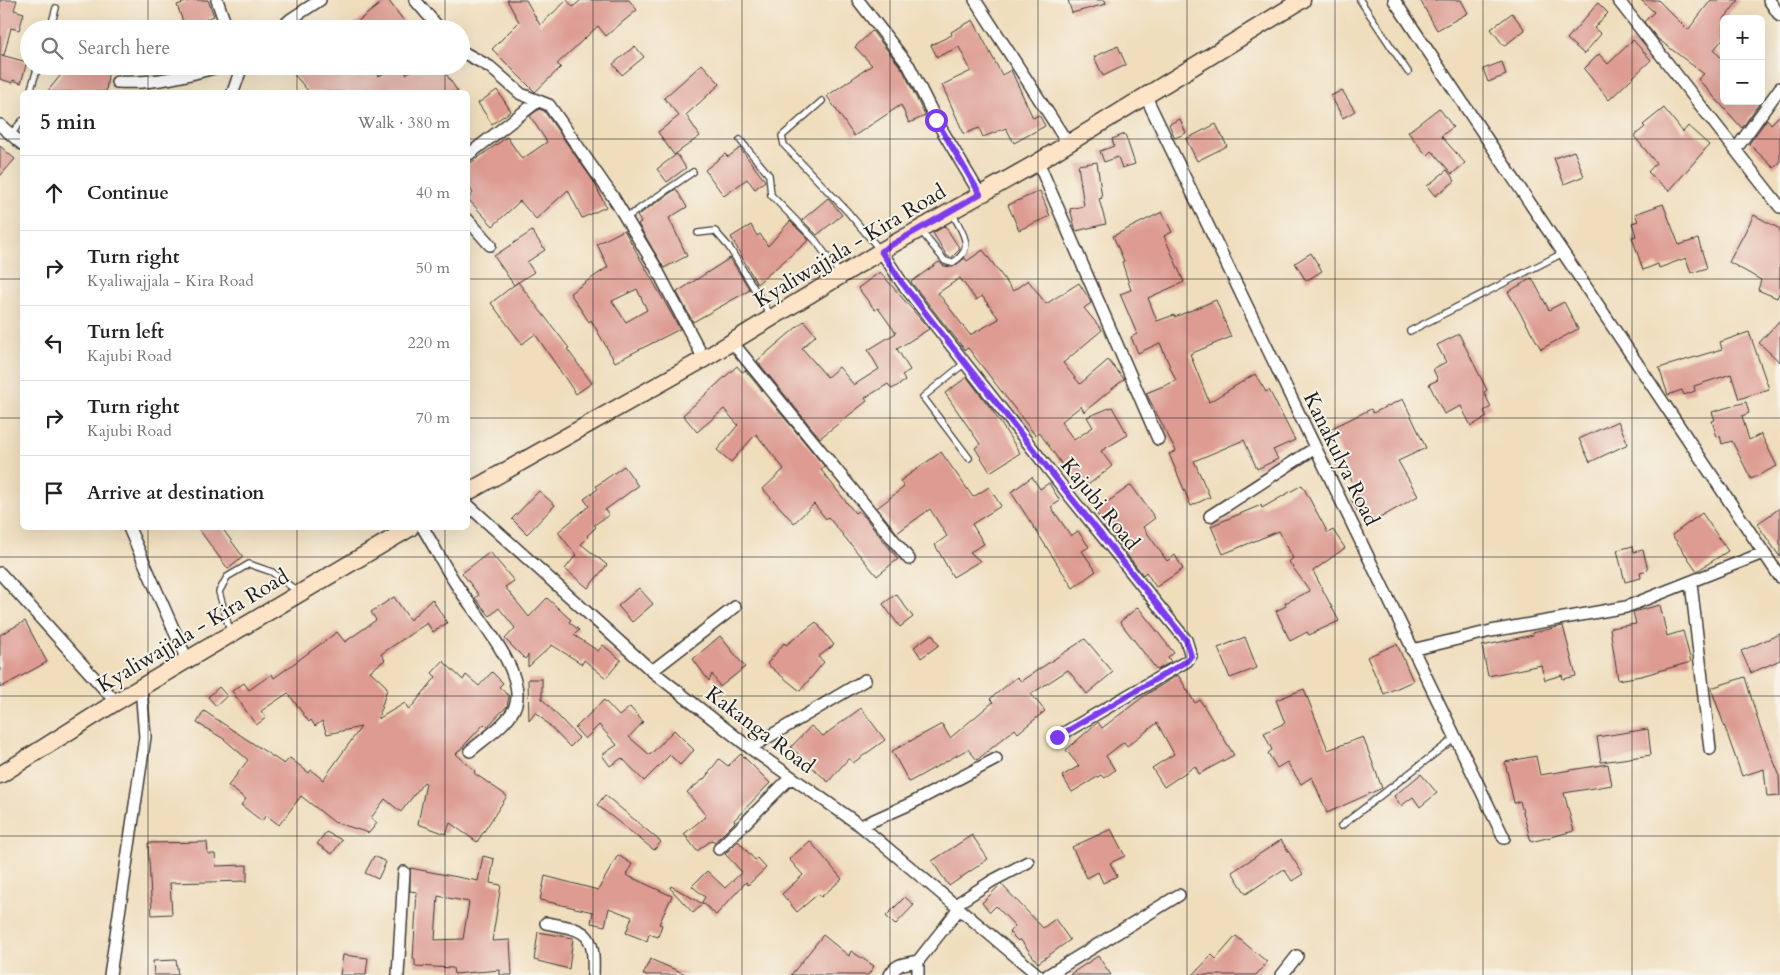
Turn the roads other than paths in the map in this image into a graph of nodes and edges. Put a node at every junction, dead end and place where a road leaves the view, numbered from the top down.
1 (217, 0) edge
2 (320, 0) edge
3 (415, 0) edge
4 (858, 0) edge
5 (975, 0) edge
6 (1302, 0) edge
7 (1360, 0) edge
8 (1394, 0) edge
9 (1618, 0) edge
10 (1769, 0) edge
11 (56, 8) dead end
12 (1780, 16) edge
13 (53, 20) edge
14 (224, 20) edge
15 (290, 20) edge
16 (432, 20) edge
17 (470, 56) edge
18 (1408, 72) dead end
19 (35, 75) edge
20 (188, 75) edge
21 (239, 75) edge
22 (117, 82) dead end
23 (1780, 88) edge
24 (31, 90) edge
25 (234, 90) edge
26 (1145, 95) junction
27 (538, 101) junction
28 (822, 101) dead end
29 (20, 123) edge
30 (0, 125) edge
31 (11, 134) junction
32 (740, 140) dead end
33 (20, 142) edge
34 (1067, 142) junction
35 (1736, 150) junction
36 (470, 153) edge
37 (1038, 162) junction
38 (693, 172) dead end
39 (980, 194) junction
40 (1780, 207) edge
41 (951, 210) junction
42 (626, 218) junction
43 (470, 222) edge
44 (920, 229) junction
45 (698, 233) dead end
46 (490, 245) dead end
47 (881, 251) junction
48 (1563, 253) junction
49 (841, 275) junction
50 (772, 317) junction
51 (1410, 331) dead end
52 (732, 342) junction
53 (704, 359) junction
54 (966, 362) junction
55 (1158, 438) dead end
56 (1314, 448) junction
57 (968, 458) dead end
58 (470, 491) edge
59 (470, 506) edge
60 (1210, 516) dead end
61 (130, 530) edge
62 (407, 530) edge
63 (424, 530) edge
64 (1763, 553) junction
65 (909, 559) dead end
66 (0, 573) edge
67 (1780, 577) edge
68 (1691, 583) junction
69 (299, 593) junction
70 (735, 607) dead end
71 (231, 633) junction
72 (1412, 650) junction
73 (187, 660) junction
74 (652, 671) junction
75 (865, 680) dead end
76 (141, 687) junction
77 (116, 702) junction
78 (1057, 737) dead end
79 (1455, 738) junction
80 (750, 748) junction
81 (1710, 749) dead end
82 (470, 751) dead end
83 (996, 759) dead end
84 (0, 775) edge
85 (790, 778) junction
86 (861, 826) junction
87 (1341, 826) dead end
88 (1504, 838) dead end
89 (719, 849) dead end
90 (1028, 862) dead end
91 (404, 872) dead end
92 (1179, 895) dead end
93 (957, 907) junction
94 (546, 923) dead end
95 (1297, 956) dead end
96 (918, 961) junction
97 (110, 975) edge
98 (398, 975) edge
99 (593, 975) edge
100 (890, 975) edge
101 (918, 975) edge
102 (1038, 975) edge
103 (1048, 975) edge
104 (1282, 975) edge

1 - 14 street
2 - 15 street
3 - 16 street
4 - 39 street
5 - 34 street
6 - 26 street, Kyaliwajjala - Kira Road
7 - 18 lane
8 - 48 street
9 - 35 street
10 - 12 street
11 - 13 lane
17 - 27 street
19 - 24 lane
20 - 22 street
21 - 25 street
23 - 35 street
26 - 34 street, Kyaliwajjala - Kira Road
26 - 56 street, Kanakulya Road
27 - 36 street
27 - 42 street
28 - 47 lane
29 - 31 lane
30 - 31 street
31 - 33 street
32 - 49 lane
34 - 37 street, Kyaliwajjala - Kira Road
35 - 40 street
37 - 39 street, Kyaliwajjala - Kira Road
37 - 55 street
38 - 42 lane
39 - 41 street, Kyaliwajjala - Kira Road
41 - 44 street, Kyaliwajjala - Kira Road
41 - 44 lane
42 - 53 street
43 - 46 street
44 - 47 street, Kyaliwajjala - Kira Road
45 - 50 lane
47 - 49 street, Kyaliwajjala - Kira Road
47 - 54 street, Kajubi Road
48 - 51 lane
48 - 64 street
49 - 50 street, Kyaliwajjala - Kira Road
50 - 52 street, Kyaliwajjala - Kira Road
52 - 53 street, Kyaliwajjala - Kira Road
52 - 65 street
53 - 58 street, Kyaliwajjala - Kira Road
54 - 57 lane
54 - 78 street, Kajubi Road
56 - 60 street
56 - 72 street, Kanakulya Road
59 - 74 street, Kakanga Road
61 - 73 street
62 - 69 street, Kyaliwajjala - Kira Road
63 - 82 street
64 - 67 street
64 - 68 street
66 - 77 street
68 - 72 street
68 - 81 street
69 - 71 street, Kyaliwajjala - Kira Road
69 - 71 lane
70 - 74 street
71 - 73 street, Kyaliwajjala - Kira Road
72 - 79 street, Kanakulya Road
73 - 76 street, Kyaliwajjala - Kira Road
74 - 80 street, Kakanga Road
75 - 80 street
76 - 77 street, Kyaliwajjala - Kira Road
76 - 97 street
77 - 84 street, Kyaliwajjala - Kira Road
79 - 87 lane
79 - 88 street, Kanakulya Road
80 - 85 street, Kakanga Road
83 - 86 street
85 - 86 street, Kakanga Road
85 - 89 street
86 - 93 street, Kakanga Road
90 - 93 street
91 - 98 street
92 - 103 street
93 - 96 street
93 - 102 street, Kakanga Road
94 - 99 street
95 - 104 street
96 - 100 street
96 - 101 street

